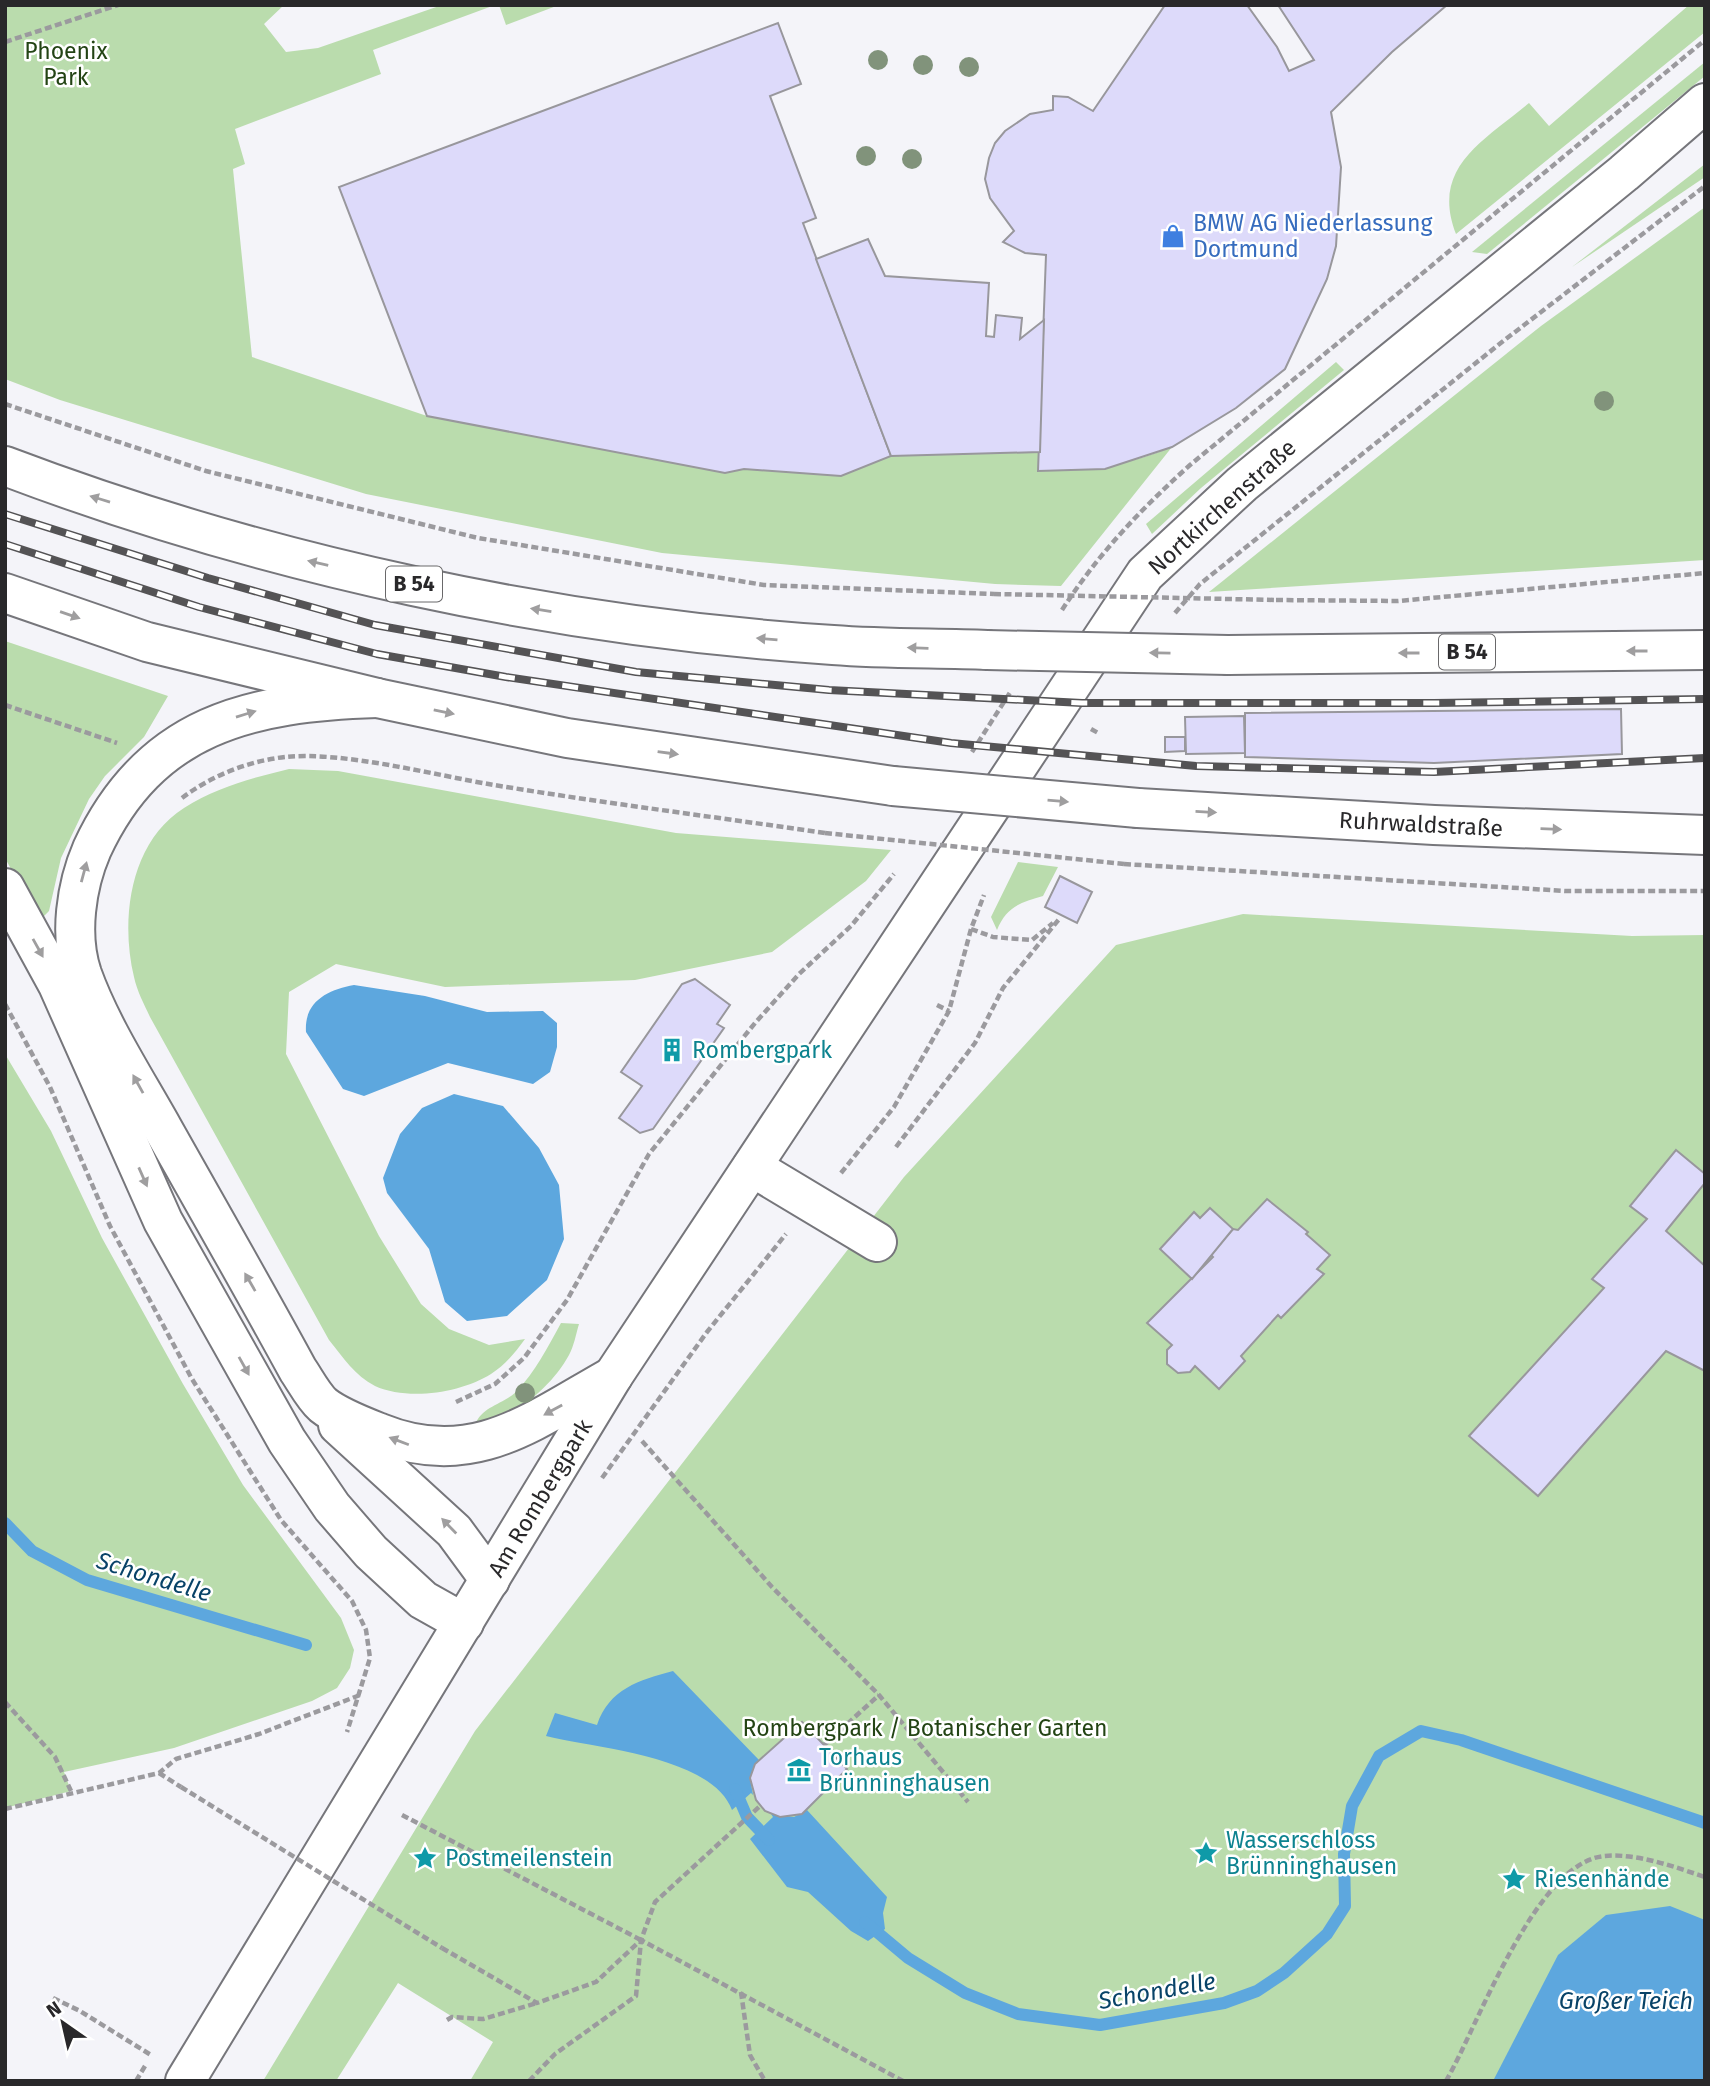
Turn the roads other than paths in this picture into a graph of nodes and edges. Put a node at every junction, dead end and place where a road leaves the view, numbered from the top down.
1 (1705, 103) edge
2 (1705, 119) edge
3 (1624, 173) junction
4 (5, 466) edge
5 (5, 593) edge
6 (1705, 650) edge
7 (377, 698) junction
8 (1705, 835) edge
9 (5, 888) edge
10 (912, 926) joint
11 (752, 1167) junction
12 (877, 1242) dead end
13 (612, 1377) junction
14 (322, 1404) junction
15 (490, 1580) junction
16 (464, 1623) junction
17 (185, 2081) edge

1 - 3 main road, Nortkirchenstraße
2 - 3 main road, Nortkirchenstraße
3 - 10 main road, Nortkirchenstraße
6 -> 4 main road, B 54, bridge
5 -> 7 main road
7 -> 8 main road, Ruhrwaldstraße, bridge
14 -> 7 main road
9 -> 16 main road
10 - 11 main road, Am Rombergpark
11 - 12 main road
11 - 13 main road, Am Rombergpark
13 -> 14 main road
13 - 15 main road, Am Rombergpark
15 -> 14 main road
15 - 16 main road, Am Rombergpark
16 - 17 main road, Am Rombergpark

